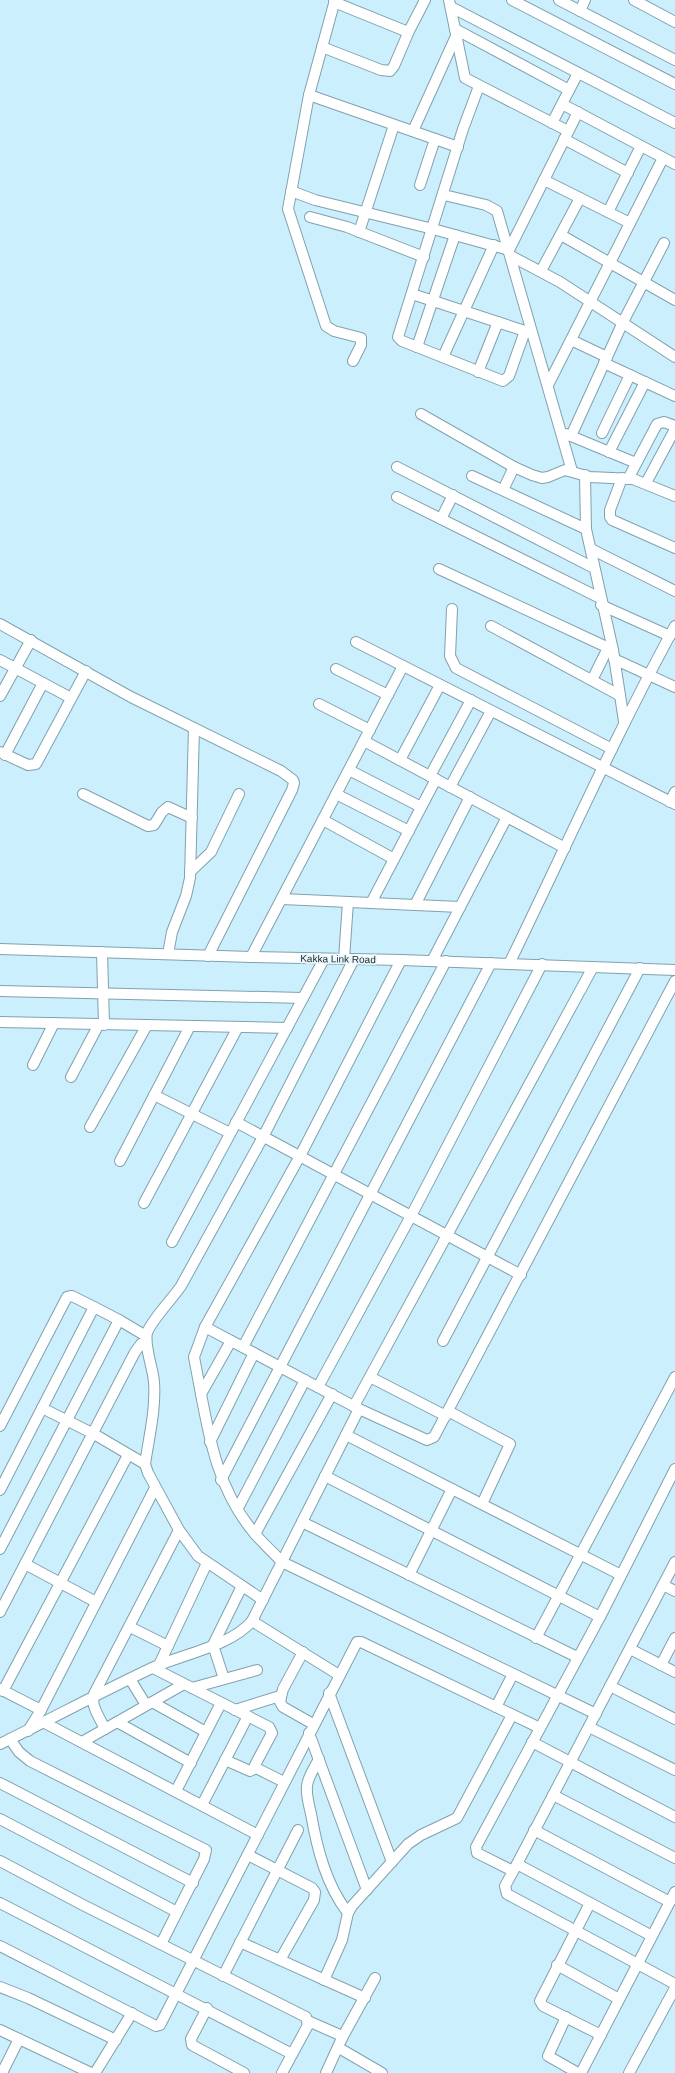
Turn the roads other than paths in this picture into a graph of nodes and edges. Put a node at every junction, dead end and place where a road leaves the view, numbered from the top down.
1 (425, 0) edge
2 (512, 0) edge
3 (559, 0) edge
4 (585, 0) edge
5 (634, 0) edge
6 (335, 1) edge
7 (450, 4) edge
8 (580, 11) junction
9 (675, 22) edge
10 (408, 32) junction
11 (456, 33) junction
12 (322, 47) junction
13 (675, 60) edge
14 (578, 73) junction
15 (675, 84) edge
16 (479, 86) junction
17 (569, 90) junction
18 (309, 95) junction
19 (562, 104) junction
20 (578, 112) junction
21 (552, 123) junction
22 (675, 123) edge
23 (394, 125) junction
24 (412, 131) junction
25 (566, 135) junction
26 (435, 139) junction
27 (641, 146) junction
28 (458, 147) junction
29 (663, 158) junction
30 (675, 164) edge
31 (628, 173) junction
32 (544, 180) junction
33 (420, 185) dead end
34 (291, 191) junction
35 (444, 195) junction
36 (580, 198) junction
37 (366, 212) junction
38 (608, 212) junction
39 (310, 217) dead end
40 (630, 223) junction
41 (433, 229) junction
42 (359, 232) junction
43 (455, 235) junction
44 (560, 235) junction
45 (664, 243) dead end
46 (494, 245) junction
47 (510, 253) junction
48 (424, 257) junction
49 (609, 264) junction
50 (541, 271) junction
51 (644, 282) junction
52 (412, 294) junction
53 (675, 300) edge
54 (433, 301) junction
55 (590, 301) junction
56 (464, 311) junction
57 (498, 322) junction
58 (623, 322) junction
59 (528, 332) junction
60 (571, 340) junction
61 (417, 347) junction
62 (443, 357) junction
63 (675, 357) edge
64 (606, 360) junction
65 (353, 361) dead end
66 (478, 372) junction
67 (630, 375) junction
68 (645, 382) junction
69 (548, 385) junction
70 (675, 396) edge
71 (421, 414) dead end
72 (675, 427) edge
73 (561, 432) junction
74 (602, 433) dead end
75 (571, 436) junction
76 (610, 452) junction
77 (636, 463) junction
78 (398, 467) dead end
79 (514, 467) junction
80 (572, 471) junction
81 (585, 475) junction
82 (472, 476) dead end
83 (625, 478) junction
84 (646, 483) junction
85 (502, 490) junction
86 (674, 494) edge
87 (453, 495) junction
88 (397, 497) dead end
89 (441, 519) junction
90 (586, 529) junction
91 (675, 548) edge
92 (591, 549) junction
93 (594, 568) junction
94 (439, 569) dead end
95 (675, 592) edge
96 (601, 602) junction
97 (452, 609) dead end
98 (0, 624) edge
99 (491, 626) dead end
100 (675, 626) edge
101 (670, 636) junction
102 (31, 640) junction
103 (356, 642) dead end
104 (612, 652) junction
105 (0, 660) edge
106 (403, 666) junction
107 (15, 668) junction
108 (336, 669) dead end
109 (86, 671) junction
110 (648, 674) junction
111 (592, 680) junction
112 (43, 683) junction
113 (440, 685) junction
114 (675, 687) edge
115 (619, 694) junction
116 (388, 695) junction
117 (0, 696) edge
118 (71, 698) junction
119 (471, 700) junction
120 (319, 704) dead end
121 (491, 711) junction
122 (624, 721) junction
123 (194, 728) junction
124 (370, 730) junction
125 (364, 741) junction
126 (612, 749) junction
127 (3, 753) edge
128 (400, 760) junction
129 (604, 768) junction
130 (349, 770) junction
131 (433, 778) junction
132 (450, 787) junction
133 (675, 792) edge
134 (83, 794) dead end
135 (240, 794) dead end
136 (336, 794) junction
137 (470, 797) junction
138 (673, 803) edge
139 (421, 807) junction
140 (507, 817) junction
141 (192, 818) junction
142 (323, 820) junction
143 (409, 831) junction
144 (565, 848) junction
145 (394, 859) junction
146 (190, 872) junction
147 (282, 899) junction
148 (348, 902) junction
149 (371, 903) junction
150 (415, 905) junction
151 (460, 907) junction
152 (0, 949) edge
153 (102, 952) junction
154 (168, 954) junction
155 (208, 956) junction
156 (251, 957) junction
157 (324, 959) junction
158 (349, 959) junction
159 (401, 960) junction
160 (432, 961) junction
161 (446, 961) junction
162 (491, 963) junction
163 (509, 964) junction
164 (542, 964) junction
165 (594, 967) junction
166 (640, 968) junction
167 (675, 970) edge
168 (675, 981) edge
169 (0, 991) edge
170 (103, 993) junction
171 (303, 998) junction
172 (0, 1022) edge
173 (54, 1024) junction
174 (101, 1024) junction
175 (147, 1025) junction
176 (190, 1026) junction
177 (238, 1027) junction
178 (287, 1028) junction
179 (33, 1065) dead end
180 (72, 1078) dead end
181 (154, 1095) junction
182 (192, 1114) junction
183 (236, 1122) junction
184 (90, 1127) dead end
185 (230, 1133) junction
186 (263, 1136) junction
187 (300, 1156) junction
188 (120, 1161) dead end
189 (334, 1174) junction
190 (370, 1194) junction
191 (144, 1203) dead end
192 (411, 1216) junction
193 (448, 1236) junction
194 (172, 1242) dead end
195 (488, 1257) junction
196 (521, 1275) junction
197 (94, 1307) junction
198 (119, 1320) junction
199 (205, 1327) junction
200 (146, 1338) junction
201 (443, 1340) dead end
202 (231, 1341) junction
203 (243, 1347) junction
204 (254, 1353) junction
205 (279, 1366) junction
206 (370, 1377) junction
207 (675, 1377) edge
208 (305, 1380) junction
209 (318, 1387) junction
210 (201, 1394) junction
211 (332, 1394) junction
212 (356, 1407) junction
213 (42, 1408) junction
214 (447, 1413) junction
215 (67, 1421) junction
216 (0, 1426) edge
217 (94, 1434) junction
218 (346, 1435) junction
219 (210, 1442) junction
220 (128, 1455) junction
221 (145, 1464) junction
222 (675, 1469) edge
223 (325, 1476) junction
224 (222, 1480) junction
225 (155, 1488) junction
226 (452, 1489) junction
227 (0, 1490) edge
228 (482, 1504) junction
229 (238, 1508) junction
230 (302, 1522) junction
231 (179, 1530) junction
232 (431, 1531) junction
233 (255, 1534) junction
234 (0, 1550) edge
235 (581, 1555) junction
236 (282, 1562) junction
237 (675, 1562) edge
238 (207, 1563) junction
239 (25, 1564) junction
240 (409, 1575) junction
241 (621, 1576) junction
242 (61, 1583) junction
243 (663, 1585) junction
244 (242, 1586) junction
245 (675, 1591) edge
246 (558, 1596) junction
247 (263, 1600) junction
248 (96, 1602) junction
249 (0, 1612) edge
250 (600, 1617) junction
251 (252, 1620) junction
252 (130, 1627) junction
253 (536, 1638) junction
254 (675, 1638) edge
255 (213, 1645) junction
256 (168, 1646) junction
257 (630, 1649) junction
258 (303, 1652) junction
259 (577, 1657) junction
260 (662, 1665) junction
261 (156, 1667) junction
262 (257, 1670) dead end
263 (675, 1672) edge
264 (513, 1674) junction
265 (339, 1675) junction
266 (130, 1679) junction
267 (224, 1679) junction
268 (188, 1686) junction
269 (610, 1686) junction
270 (2, 1690) edge
271 (329, 1693) junction
272 (557, 1695) junction
273 (280, 1696) junction
274 (92, 1699) junction
275 (221, 1703) junction
276 (149, 1704) junction
277 (496, 1707) junction
278 (41, 1710) junction
279 (235, 1710) junction
280 (596, 1714) junction
281 (512, 1715) junction
282 (248, 1716) junction
283 (675, 1719) edge
284 (117, 1722) junction
285 (45, 1723) junction
286 (589, 1727) junction
287 (540, 1728) junction
288 (105, 1729) junction
289 (311, 1729) junction
290 (28, 1731) junction
291 (206, 1732) junction
292 (10, 1739) junction
293 (82, 1742) junction
294 (532, 1742) junction
295 (0, 1744) edge
296 (319, 1759) junction
297 (225, 1760) junction
298 (191, 1762) junction
299 (571, 1762) junction
300 (256, 1768) junction
301 (675, 1770) edge
302 (284, 1782) junction
303 (0, 1783) edge
304 (176, 1792) junction
305 (553, 1795) junction
306 (202, 1805) junction
307 (675, 1817) edge
308 (0, 1819) edge
309 (298, 1830) dead end
310 (534, 1830) junction
311 (258, 1835) junction
312 (248, 1855) junction
313 (675, 1858) edge
314 (0, 1861) edge
315 (392, 1862) junction
316 (515, 1868) junction
317 (278, 1870) junction
318 (192, 1883) junction
319 (367, 1890) junction
320 (675, 1892) edge
321 (670, 1902) junction
322 (0, 1903) edge
323 (590, 1903) junction
324 (177, 1912) junction
325 (348, 1914) junction
326 (576, 1931) junction
327 (652, 1936) junction
328 (240, 1942) junction
329 (161, 1944) junction
330 (0, 1946) edge
331 (280, 1960) junction
332 (194, 1961) junction
333 (638, 1964) junction
334 (557, 1965) junction
335 (223, 1976) junction
336 (375, 1978) dead end
337 (324, 1980) junction
338 (675, 1984) edge
339 (0, 1987) edge
340 (675, 1988) edge
341 (176, 1993) junction
342 (364, 1998) junction
343 (619, 1999) junction
344 (207, 2008) junction
345 (132, 2014) junction
346 (566, 2017) junction
347 (308, 2021) junction
348 (0, 2030) edge
349 (601, 2035) junction
350 (342, 2038) junction
351 (19, 2039) junction
352 (116, 2040) junction
353 (339, 2048) junction
354 (292, 2054) junction
355 (2, 2073) edge
356 (91, 2073) edge
357 (95, 2073) edge
358 (244, 2073) edge
359 (282, 2073) edge
360 (326, 2073) edge
361 (382, 2073) edge
362 (578, 2073) edge
363 (581, 2073) edge
364 (629, 2073) edge

1 - 10 street
2 - 15 street
3 - 8 street
4 - 8 street
5 - 9 street
6 - 10 street
6 - 12 street
7 - 11 street
7 - 14 street
8 - 13 street
10 - 12 street
11 - 16 street
11 - 17 street
11 - 24 street
12 - 18 street
14 - 17 street
14 - 22 street
16 - 21 street
16 - 28 street
17 - 19 street
18 - 23 street
18 - 34 street
19 - 20 street
19 - 21 street
20 - 25 street
20 - 27 street
21 - 25 street
23 - 24 street
23 - 37 street
24 - 26 street
25 - 31 street
25 - 32 street
26 - 28 street
26 - 33 street
27 - 29 street
27 - 31 street
28 - 35 street
29 - 30 street
29 - 40 street
31 - 38 street
32 - 36 street
32 - 47 street
34 - 37 street
34 - 65 street
35 - 41 street
35 - 47 street
36 - 38 street
36 - 44 street
37 - 41 street
37 - 42 street
38 - 40 street
39 - 42 street
40 - 49 street
41 - 43 street
41 - 48 street
42 - 48 street
43 - 46 street
43 - 54 street
44 - 49 street
44 - 50 street
45 - 51 street
46 - 47 street
46 - 56 street
47 - 50 street
47 - 59 street
48 - 52 street
49 - 51 street
49 - 55 street
50 - 55 street
51 - 53 street
51 - 58 street
52 - 54 street
52 - 61 street
54 - 56 street
54 - 61 street
55 - 58 street
55 - 60 street
56 - 57 street
56 - 62 street
57 - 59 street
57 - 66 street
58 - 63 street
58 - 64 street
59 - 66 street
59 - 69 street
60 - 64 street
60 - 69 street
61 - 62 street
62 - 66 street
64 - 67 street
64 - 75 street
67 - 68 street
67 - 74 street
68 - 70 street
68 - 76 street
69 - 73 street
71 - 79 street
72 - 77 street
72 - 84 street
73 - 75 street
73 - 80 street
75 - 76 street
76 - 77 street
77 - 83 street
78 - 87 street
79 - 80 street
79 - 85 street
80 - 81 street
81 - 83 street
81 - 90 street
82 - 85 street
83 - 84 street
83 - 91 street
84 - 86 street
85 - 90 street
87 - 89 street
87 - 93 street
88 - 89 street
89 - 96 street
90 - 92 street
92 - 93 street
92 - 95 street
93 - 96 street
94 - 104 street
96 - 101 street
96 - 104 street
97 - 126 street
98 - 102 street
99 - 111 street
100 - 101 street
101 - 110 street
102 - 107 street
102 - 109 street
103 - 106 street
104 - 110 street
104 - 111 street
104 - 115 street
105 - 107 street
106 - 113 street
106 - 116 street
107 - 112 street
107 - 117 street
108 - 116 street
109 - 118 street
109 - 123 street
110 - 114 street
110 - 122 street
111 - 115 street
112 - 118 street
112 - 127 street
113 - 119 street
113 - 128 street
115 - 122 street
116 - 124 street
118 - 127 street
119 - 121 street
119 - 131 street
120 - 124 street
121 - 129 street
121 - 132 street
122 - 126 street
123 - 141 street
123 - 155 street
124 - 125 street
125 - 128 street
125 - 130 street
126 - 129 street
128 - 131 street
129 - 138 street
129 - 144 street
130 - 136 street
130 - 139 street
131 - 132 street
131 - 139 street
132 - 137 street
133 - 138 street
134 - 141 street
135 - 146 street
136 - 142 street
136 - 143 street
137 - 140 street
137 - 150 street
139 - 143 street
140 - 144 street
140 - 151 street
141 - 146 street
142 - 145 street
142 - 147 street
143 - 145 street
144 - 163 street
145 - 149 street
146 - 154 street
147 - 148 street
147 - 156 street
148 - 149 street
148 - 158 street
149 - 150 street
150 - 151 street
151 - 160 street
152 - 153 street, Kakka Link Road
153 - 154 street, Kakka Link Road
153 - 170 street
154 - 155 street, Kakka Link Road
155 - 156 street, Kakka Link Road
156 - 157 street, Kakka Link Road
157 - 158 street, Kakka Link Road
157 - 171 street
158 - 159 street, Kakka Link Road
158 - 186 street
159 - 160 street, Kakka Link Road
159 - 187 street
160 - 161 street, Kakka Link Road
161 - 162 street, Kakka Link Road
161 - 189 street
162 - 163 street, Kakka Link Road
162 - 190 street
163 - 164 street, Kakka Link Road
164 - 165 street, Kakka Link Road
164 - 192 street
165 - 166 street, Kakka Link Road
165 - 193 street
166 - 167 street, Kakka Link Road
166 - 195 street
168 - 196 street
169 - 170 street
170 - 171 street
170 - 174 street
171 - 178 street
172 - 173 street
173 - 174 street
173 - 179 street
174 - 175 street
174 - 180 street
175 - 176 street
175 - 184 street
176 - 177 street
176 - 181 street
177 - 178 street
177 - 182 street
178 - 183 street
181 - 182 street
181 - 188 street
182 - 185 street
182 - 191 street
183 - 185 street
183 - 186 street
185 - 194 street
186 - 187 street
186 - 200 street
187 - 189 street
187 - 199 street
189 - 190 street
189 - 203 street
190 - 192 street
190 - 205 street
192 - 193 street
192 - 209 street
193 - 195 street
193 - 206 street
195 - 196 street
195 - 201 street
196 - 214 street
197 - 198 street
197 - 213 street
197 - 216 street
198 - 200 street
198 - 215 street
199 - 202 street
199 - 210 street
200 - 217 street
200 - 221 street
202 - 203 street
202 - 210 street
203 - 204 street
204 - 205 street
204 - 219 street
205 - 208 street
205 - 224 street
206 - 212 street
206 - 214 street
207 - 235 street
208 - 209 street
208 - 229 street
209 - 211 street
210 - 219 street
211 - 212 street
211 - 233 street
212 - 214 street
212 - 218 street
213 - 215 street
213 - 227 street
214 - 228 street
215 - 217 street
215 - 234 street
217 - 220 street
217 - 239 street
218 - 223 street
218 - 226 street
219 - 224 street
220 - 221 street
220 - 242 street
221 - 225 street
222 - 241 street
223 - 230 street
223 - 232 street
224 - 229 street
225 - 231 street
225 - 248 street
226 - 228 street
226 - 232 street
228 - 235 street
229 - 233 street
230 - 236 street
230 - 240 street
231 - 238 street
231 - 252 street
232 - 240 street
232 - 246 street
233 - 236 street
235 - 241 street
235 - 246 street
236 - 247 street
236 - 264 street
237 - 243 street
238 - 244 street
238 - 256 street
239 - 242 street
239 - 249 street
240 - 253 street
241 - 250 street
242 - 248 street
242 - 270 street
243 - 245 street
243 - 257 street
244 - 247 street
244 - 255 street
246 - 250 street
246 - 253 street
247 - 251 street
248 - 278 street
250 - 259 street
251 - 255 street
251 - 258 street
252 - 256 street
252 - 274 street
253 - 259 street
254 - 260 street
255 - 261 street
255 - 267 street
256 - 261 street
257 - 260 street
257 - 269 street
258 - 265 street
258 - 273 street
259 - 272 street
260 - 263 street
261 - 266 street
261 - 268 street
262 - 267 street
264 - 272 street
264 - 277 street
265 - 271 street
265 - 277 street
266 - 274 street
266 - 276 street
267 - 268 street
268 - 275 street
268 - 276 street
269 - 280 street
269 - 283 street
270 - 278 street
271 - 289 street
271 - 315 street
272 - 280 street
272 - 287 street
273 - 279 street
273 - 289 street
274 - 285 street
274 - 288 street
275 - 279 street
275 - 291 street
276 - 284 street
276 - 291 street
277 - 281 street
278 - 290 street
279 - 282 street
280 - 286 street
281 - 287 street
281 - 315 street
282 - 297 street
282 - 300 street
284 - 288 street
284 - 298 street
285 - 290 street
285 - 293 street
286 - 299 street
286 - 301 street
287 - 294 street
288 - 293 street
289 - 296 street
289 - 302 street
290 - 292 street
291 - 298 street
292 - 295 street
292 - 318 street
293 - 304 street
294 - 299 street
294 - 316 street
296 - 319 street
296 - 325 street
297 - 300 street
297 - 306 street
298 - 304 street
299 - 305 street
299 - 307 street
300 - 302 street
302 - 311 street
303 - 318 street
304 - 306 street
305 - 310 street
305 - 313 street
306 - 311 street
308 - 324 street
309 - 317 street
310 - 316 street
310 - 321 street
311 - 312 street
312 - 317 street
312 - 332 street
314 - 329 street
315 - 319 street
316 - 323 street
316 - 326 street
317 - 328 street
317 - 331 street
318 - 324 street
319 - 325 street
320 - 321 street
321 - 327 street
322 - 341 street
323 - 326 street
323 - 327 street
324 - 329 street
325 - 337 street
326 - 333 street
326 - 334 street
327 - 333 street
328 - 331 street
328 - 335 street
329 - 332 street
330 - 345 street
331 - 337 street
332 - 335 street
332 - 341 street
333 - 338 street
333 - 343 street
334 - 343 street
334 - 346 street
335 - 347 street
336 - 342 street
337 - 342 street
339 - 352 street
340 - 364 street
341 - 344 street
341 - 345 street
342 - 350 street
343 - 349 street
344 - 354 street
344 - 358 street
345 - 352 street
346 - 349 street
346 - 362 street
347 - 350 street
347 - 354 street
348 - 351 street
349 - 363 street
350 - 353 street
351 - 355 street
351 - 356 street
352 - 357 street
353 - 360 street
353 - 361 street
354 - 359 street

